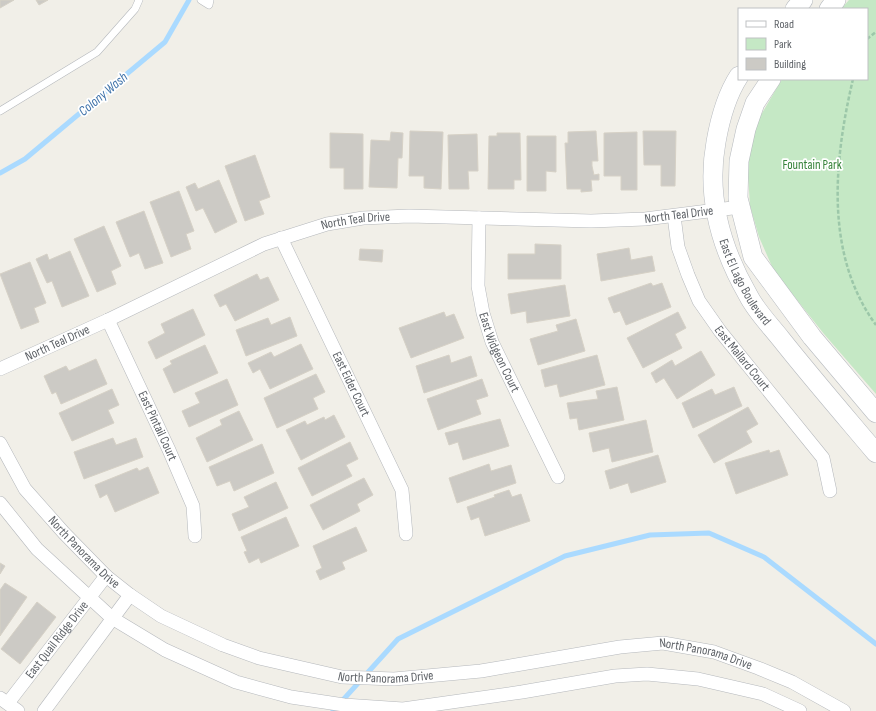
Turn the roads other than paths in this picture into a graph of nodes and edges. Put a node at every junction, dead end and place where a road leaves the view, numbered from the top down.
1 (139, 0) edge
2 (201, 0) edge
3 (210, 0) edge
4 (803, 0) edge
5 (836, 0) edge
6 (796, 8) edge
7 (830, 8) edge
8 (738, 78) edge
9 (765, 81) edge
10 (0, 111) edge
11 (740, 207) junction
12 (716, 211) junction
13 (674, 216) junction
14 (479, 218) junction
15 (281, 238) junction
16 (108, 320) junction
17 (0, 369) edge
18 (876, 413) edge
19 (0, 443) edge
20 (876, 453) edge
21 (558, 477) dead end
22 (830, 491) dead end
23 (0, 503) edge
24 (406, 534) dead end
25 (195, 536) dead end
26 (106, 576) junction
27 (130, 595) junction
28 (89, 598) junction
29 (112, 618) junction
30 (9, 704) edge
31 (44, 711) edge
32 (800, 711) edge
33 (844, 711) edge

1 - 10 lane
2 - 3 lane
4 - 6 street
5 - 7 street
8 - 12 street, East El Lago Boulevard
9 - 11 street, East El Lago Boulevard
11 - 12 street, North Teal Drive
11 - 18 street, East El Lago Boulevard
12 - 13 street, North Teal Drive
12 - 20 street, East El Lago Boulevard
13 - 14 street, North Teal Drive
13 - 22 street, East Mallard Court
14 - 15 street, North Teal Drive
14 - 21 street, East Widgeon Court
15 - 16 street, North Teal Drive
15 - 24 street, East Eider Court
16 - 17 street, North Teal Drive
16 - 25 street, East Pintail Court
19 - 26 street, North Panorama Drive
23 - 28 street, North Panorama Drive
26 - 27 street, North Panorama Drive
26 - 28 street, East Quail Ridge Drive
27 - 29 street
27 - 33 street, North Panorama Drive
28 - 29 street, North Panorama Drive
28 - 30 street, East Quail Ridge Drive
29 - 31 street
29 - 32 street, North Panorama Drive

